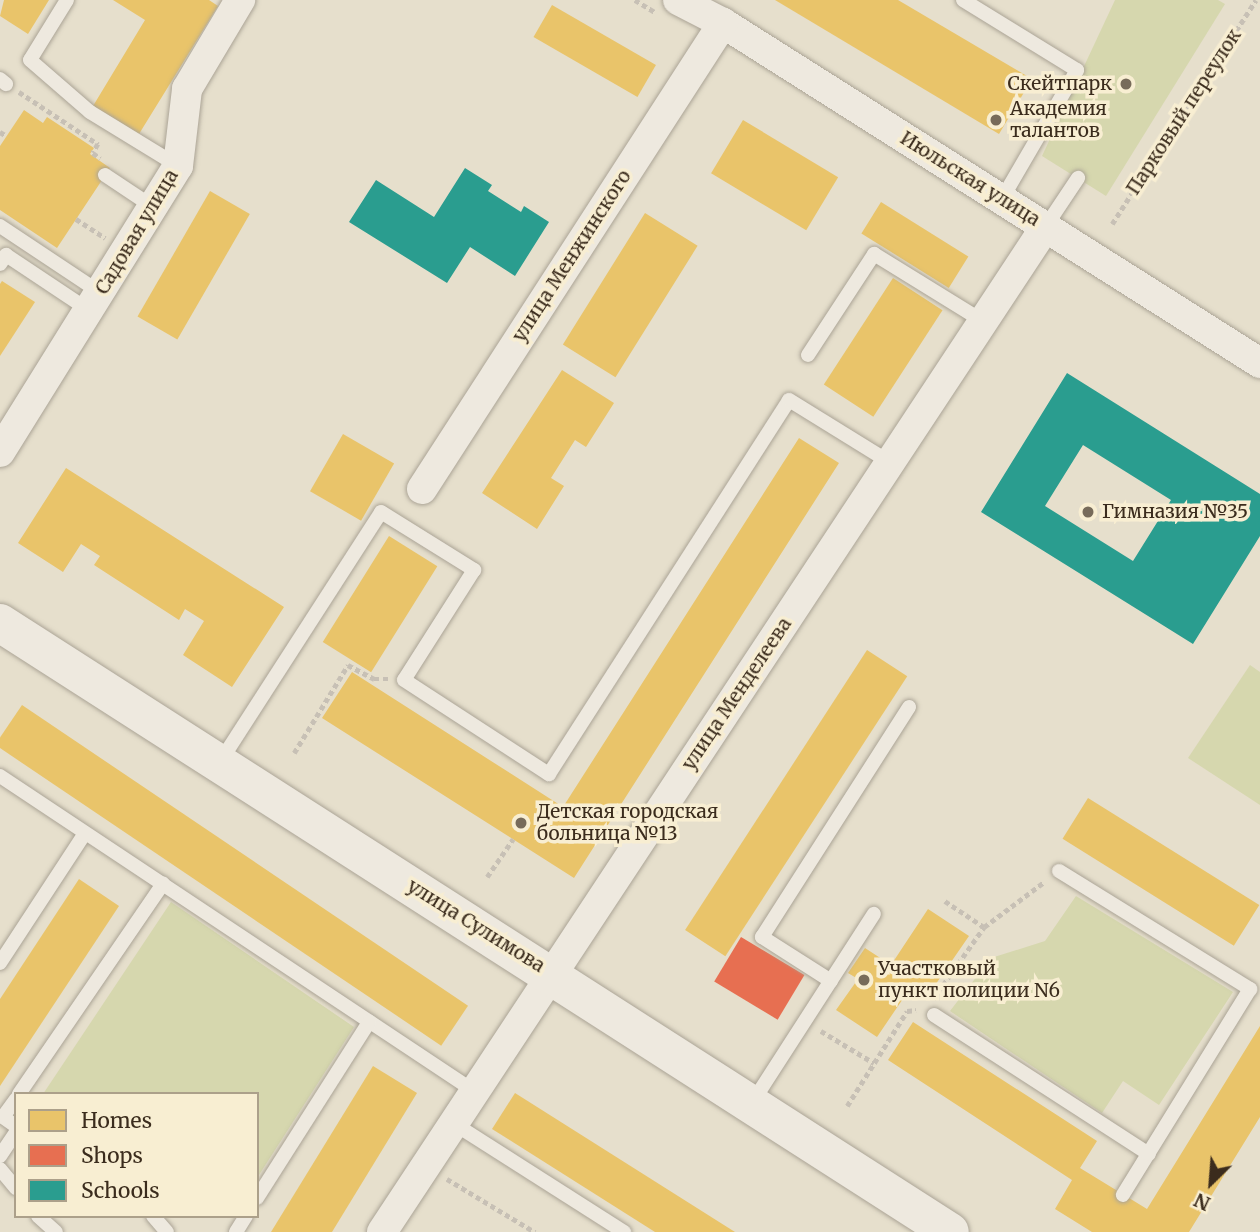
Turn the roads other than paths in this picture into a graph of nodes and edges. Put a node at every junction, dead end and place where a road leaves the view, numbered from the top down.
1 (67, 0) edge
2 (240, 0) edge
3 (678, 0) edge
4 (963, 0) edge
5 (723, 23) junction
6 (178, 166) junction
7 (108, 170) road end
8 (1077, 178) dead end
9 (1002, 199) junction
10 (153, 207) junction
11 (0, 226) edge
12 (1046, 226) junction
13 (2, 257) edge
14 (95, 302) junction
15 (985, 323) junction
16 (808, 355) dead end
17 (1260, 363) edge
18 (0, 452) edge
19 (891, 463) junction
20 (422, 489) dead end
21 (0, 623) edge
22 (909, 707) dead end
23 (220, 762) junction
24 (0, 776) edge
25 (85, 832) junction
26 (1059, 872) road end
27 (163, 884) junction
28 (874, 914) dead end
29 (0, 963) edge
30 (551, 973) junction
31 (831, 981) junction
32 (934, 1015) dead end
33 (369, 1022) junction
34 (474, 1091) junction
35 (20, 1092) edge
36 (14, 1102) edge
37 (752, 1105) junction
38 (453, 1123) junction
39 (14, 1125) edge
40 (14, 1135) edge
41 (1149, 1154) junction
42 (0, 1156) edge
43 (0, 1169) edge
44 (14, 1186) edge
45 (259, 1195) edge
46 (1124, 1195) dead end
47 (40, 1218) edge
48 (155, 1218) edge
49 (56, 1232) edge
50 (167, 1232) edge
51 (382, 1232) edge
52 (624, 1232) edge
53 (950, 1232) edge

1 - 6 lane
2 - 6 street, Садовая улица
3 - 5 street, Июльская улица
4 - 9 lane
5 - 9 street, Июльская улица
5 - 20 street, улица Менжинского
6 - 10 street, Садовая улица
7 - 10 lane
8 - 12 lane
9 - 12 street, Июльская улица
10 - 14 street, Садовая улица
11 - 14 lane
12 - 15 street, улица Менделеева
12 - 17 street, Июльская улица
13 - 14 lane
14 - 18 street, Садовая улица
15 - 16 lane
15 - 19 street, улица Менделеева
19 - 23 lane
19 - 30 street, улица Менделеева
21 - 23 main road, улица Сулимова
22 - 31 lane
23 - 30 main road, улица Сулимова
24 - 25 lane
25 - 27 lane
25 - 29 lane
26 - 41 lane
27 - 33 lane
27 - 35 lane
28 - 31 lane
30 - 34 street, улица Менделеева
30 - 37 main road, улица Сулимова
31 - 37 lane
32 - 41 lane
33 - 34 lane
33 - 45 lane
34 - 38 street, улица Менделеева
36 - 39 lane
37 - 53 main road, улица Сулимова
38 - 51 street, улица Менделеева
38 - 52 lane
40 - 42 lane
41 - 46 lane
43 - 44 lane
47 - 49 lane
48 - 50 lane

